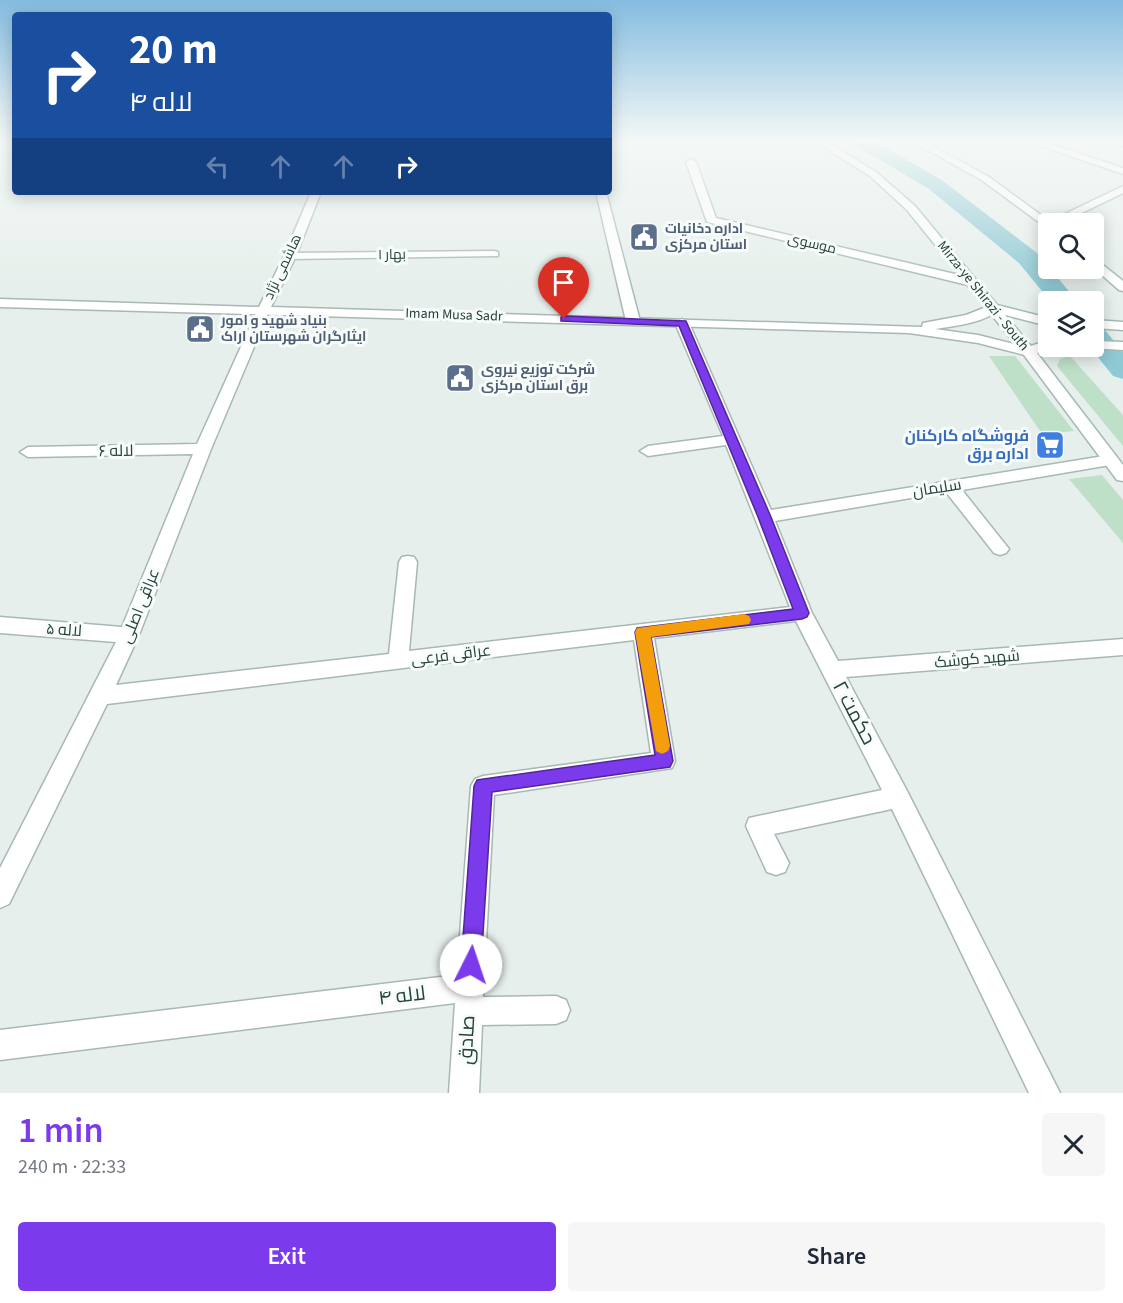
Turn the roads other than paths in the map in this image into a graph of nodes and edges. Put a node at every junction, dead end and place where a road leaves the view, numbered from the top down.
1 (701, 192) edge
2 (893, 192) edge
3 (1004, 192) edge
4 (1117, 192) edge
5 (315, 195) edge
6 (602, 195) edge
7 (1072, 213) edge
8 (1038, 217) edge
9 (494, 254) dead end
10 (290, 256) junction
11 (1104, 270) edge
12 (972, 282) junction
13 (1123, 286) edge
14 (0, 303) edge
15 (994, 308) junction
16 (264, 309) junction
17 (1038, 319) edge
18 (633, 321) junction
19 (682, 323) junction
20 (1104, 325) edge
21 (1123, 326) edge
22 (909, 329) junction
23 (1104, 345) edge
24 (1123, 346) edge
25 (1038, 348) edge
26 (1029, 352) junction
27 (730, 440) junction
28 (203, 449) junction
29 (648, 451) dead end
30 (28, 452) dead end
31 (1110, 460) junction
32 (1123, 476) edge
33 (950, 486) junction
34 (765, 517) junction
35 (1000, 549) dead end
36 (408, 562) dead end
37 (802, 613) junction
38 (0, 625) edge
39 (643, 632) junction
40 (129, 635) junction
41 (1123, 647) edge
42 (398, 661) junction
43 (832, 670) junction
44 (100, 696) junction
45 (898, 797) junction
46 (776, 863) dead end
47 (0, 895) edge
48 (469, 999) junction
49 (556, 1010) dead end
50 (0, 1045) edge
51 (464, 1093) edge
52 (1045, 1093) edge

1 - 12 street, موسوی
2 - 12 street, Mirza-ye Shirazi - South
3 - 8 street
4 - 7 street
5 - 10 street, هاشمی نژاد
6 - 18 street
9 - 10 street, بهار ۱
10 - 16 street, هاشمی نژاد
11 - 13 street
12 - 15 street, Mirza-ye Shirazi - South
14 - 16 street, Imam Musa Sadr
15 - 17 street
15 - 22 street, Imam Musa Sadr
15 - 26 street, Mirza-ye Shirazi - South
16 - 18 street, Imam Musa Sadr
16 - 28 street, عراقی اصلی
18 - 19 street, Imam Musa Sadr
19 - 22 street, Imam Musa Sadr
19 - 27 street, حکمت ۲
20 - 21 street
22 - 26 street, Imam Musa Sadr
23 - 24 street
25 - 26 street
26 - 31 street, Mirza-ye Shirazi - South
27 - 29 street
27 - 34 street, حکمت ۲
28 - 30 street, لاله ۶
28 - 40 street, عراقی اصلی
31 - 32 street, Mirza-ye Shirazi - South
31 - 33 street, سلیمان
33 - 34 street, سلیمان
33 - 35 street
34 - 37 street, حکمت ۲
36 - 42 street
37 - 39 street, عراقی فرعی
37 - 43 street, حکمت ۲
38 - 40 street, لاله ۵
39 - 42 street, عراقی فرعی
39 - 48 street
40 - 44 street, عراقی اصلی
41 - 43 street, شهید کوشک
42 - 44 street, عراقی فرعی
43 - 45 street, حکمت ۲
44 - 47 street, عراقی اصلی
45 - 46 street
45 - 52 street, حکمت ۲
48 - 49 street, لاله ۴
48 - 50 street, لاله ۴
48 - 51 street, صادق

